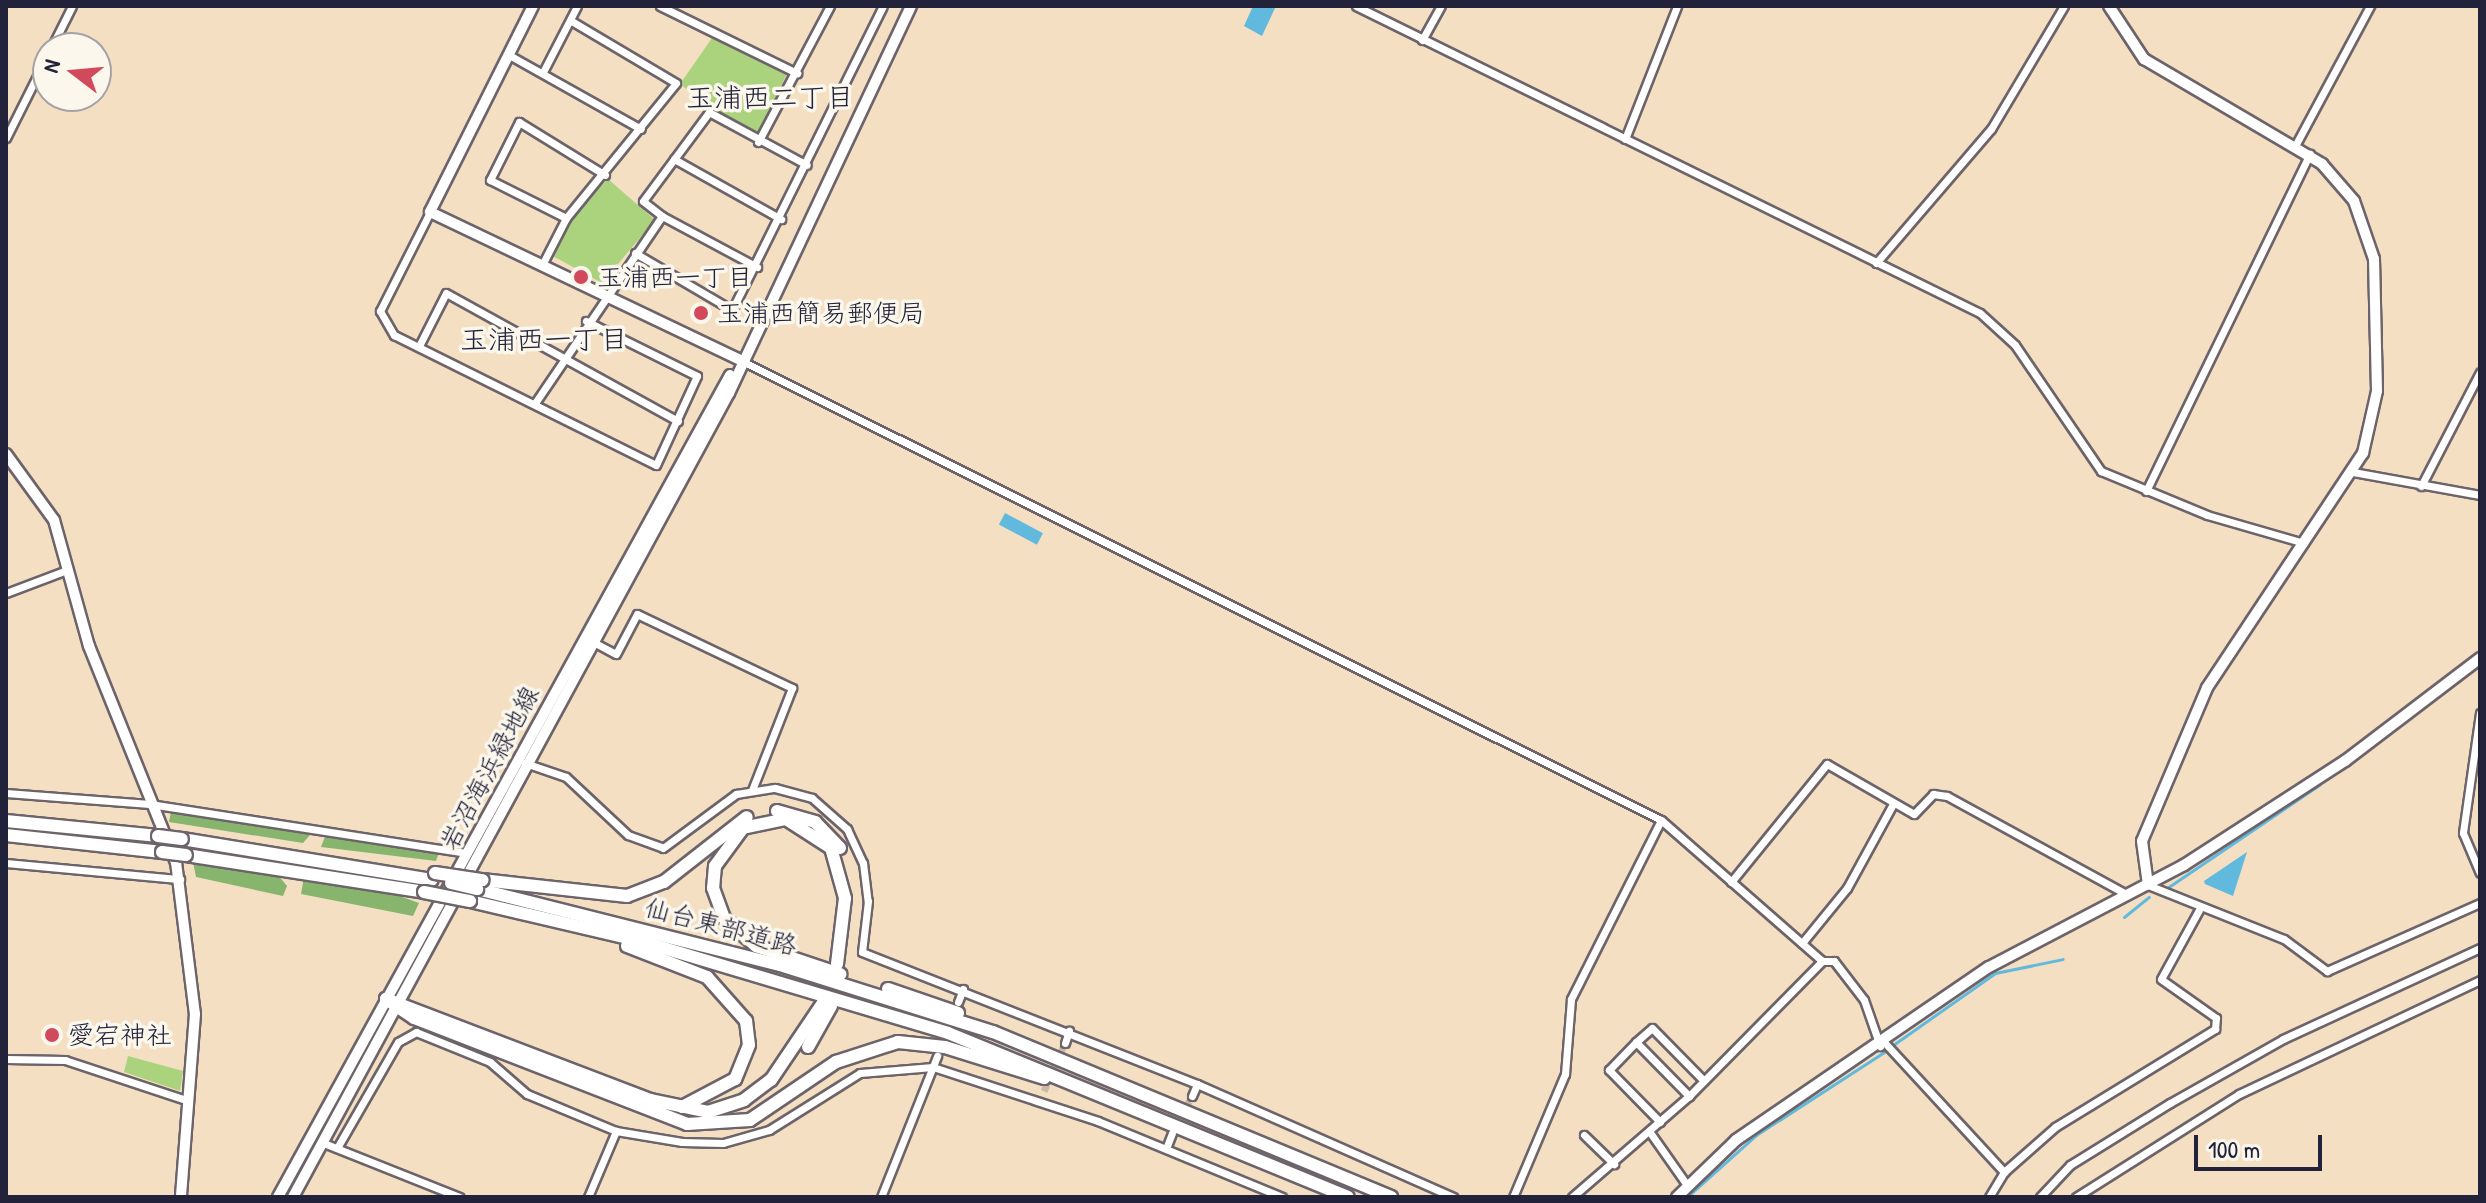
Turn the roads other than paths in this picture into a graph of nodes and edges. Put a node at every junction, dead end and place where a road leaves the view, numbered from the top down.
1 (72, 6) edge
2 (533, 6) edge
3 (577, 6) edge
4 (660, 6) edge
5 (830, 6) edge
6 (883, 6) edge
7 (911, 6) edge
8 (1356, 6) edge
9 (1441, 6) edge
10 (1677, 6) edge
11 (2064, 6) edge
12 (2109, 6) edge
13 (2370, 6) edge
14 (570, 20) junction
15 (59, 32) edge
16 (1422, 40) junction
17 (509, 55) junction
18 (543, 72) junction
19 (797, 73) junction
20 (32, 86) edge
21 (641, 129) junction
22 (6, 138) edge
23 (1625, 139) junction
24 (758, 142) junction
25 (2296, 144) junction
26 (2310, 154) junction
27 (674, 159) junction
28 (807, 165) junction
29 (605, 175) junction
30 (430, 212) junction
31 (662, 216) junction
32 (566, 218) junction
33 (781, 219) junction
34 (635, 253) junction
35 (1876, 263) junction
36 (542, 265) junction
37 (757, 267) junction
38 (607, 293) junction
39 (586, 321) junction
40 (419, 346) junction
41 (559, 360) junction
42 (740, 360) junction
43 (2480, 372) edge
44 (535, 403) junction
45 (678, 421) junction
46 (6, 454) edge
47 (2353, 472) junction
48 (2421, 486) junction
49 (2146, 491) junction
50 (2480, 495) edge
51 (2304, 543) junction
52 (67, 570) junction
53 (6, 593) edge
54 (597, 644) junction
55 (2480, 658) edge
56 (2480, 713) edge
57 (516, 761) junction
58 (529, 765) junction
59 (752, 790) junction
60 (6, 793) edge
61 (1894, 803) junction
62 (155, 805) junction
63 (1661, 820) junction
64 (6, 821) edge
65 (6, 835) edge
66 (467, 853) junction
67 (6, 863) edge
68 (2480, 873) edge
69 (180, 879) junction
70 (1731, 882) junction
71 (479, 884) junction
72 (2148, 885) junction
73 (2128, 895) junction
74 (470, 901) junction
75 (2480, 903) edge
76 (2199, 910) junction
77 (1802, 943) junction
78 (2480, 948) edge
79 (1822, 961) junction
80 (2480, 980) edge
81 (963, 989) junction
82 (386, 999) junction
83 (958, 1002) dead end
84 (399, 1005) junction
85 (1069, 1031) junction
86 (1636, 1042) junction
87 (1065, 1043) tunnel mouth
88 (1882, 1044) junction
89 (937, 1056) dead end
90 (6, 1059) edge
91 (1071, 1061) junction
92 (933, 1067) junction
93 (1704, 1081) junction
94 (1197, 1084) junction
95 (1044, 1091) tunnel mouth
96 (1192, 1096) tunnel mouth
97 (1689, 1096) junction
98 (186, 1100) junction
99 (1039, 1102) junction
100 (680, 1108) junction
101 (1660, 1122) junction
102 (702, 1125) junction
103 (1187, 1127) junction
104 (616, 1131) junction
105 (1649, 1131) junction
106 (1172, 1133) tunnel mouth
107 (1584, 1135) dead end
108 (311, 1139) junction
109 (323, 1143) junction
110 (1167, 1146) junction
111 (337, 1148) junction
112 (1614, 1164) junction
113 (2004, 1172) junction
114 (1687, 1185) junction
115 (2080, 1195) edge
116 (181, 1197) edge
117 (278, 1197) edge
118 (293, 1197) edge
119 (459, 1197) edge
120 (588, 1197) edge
121 (881, 1197) edge
122 (1282, 1197) edge
123 (1348, 1197) edge
124 (1391, 1197) edge
125 (1453, 1197) edge
126 (1513, 1197) edge
127 (1572, 1197) edge
128 (1677, 1197) edge
129 (1989, 1197) edge
130 (2040, 1197) edge

1 - 15 street
2 - 17 street
3 - 14 street
4 - 19 street
5 - 19 street
6 - 28 street
7 - 42 street, 岩沼海浜緑地線
8 - 16 street
9 - 16 street
10 - 23 street
11 - 35 street
12 - 25 street
13 - 25 street
14 - 18 street
14 - 21 street
16 - 23 street
17 - 18 street
17 - 30 street
18 - 21 street
19 - 24 street
20 - 22 street
21 - 29 street
23 - 35 street
24 - 27 street
24 - 28 street
25 - 26 street
26 - 47 street
26 - 49 street
27 - 31 street
27 - 33 street
28 - 33 street
29 - 32 street
29 - 32 street
30 - 36 street
30 - 40 street
31 - 34 street
31 - 37 street
32 - 36 street
33 - 37 street
34 - 37 street
34 - 38 street
35 - 49 street
36 - 38 street
38 - 39 street
38 - 42 street
39 - 41 street
39 - 45 street
40 - 41 street
40 - 44 street
41 - 44 street
41 - 45 street
42 - 54 street, 岩沼海浜緑地線
42 - 57 street, 岩沼海浜緑地線
42 - 63 street
43 - 48 street
44 - 45 street
46 - 52 street
47 - 48 street
47 - 51 street
48 - 50 street
49 - 51 street
51 - 72 street
52 - 53 street
52 - 62 street
54 - 58 street, 岩沼海浜緑地線
54 - 59 street
55 - 72 street
56 - 68 street
57 - 58 street
57 - 66 street, 岩沼海浜緑地線
58 - 59 street
58 - 84 street, 岩沼海浜緑地線
59 - 81 street
60 - 62 street
61 - 70 street
61 - 73 street
61 - 77 street
62 - 66 street
62 - 69 street
63 - 70 street
63 - 126 street
64 - 71 highway, 仙台東部道路, bridge
65 - 74 highway, 仙台東部道路, bridge
66 - 82 street, 岩沼海浜緑地線
67 - 69 street
69 - 98 street
70 - 77 street
71 - 91 highway, 仙台東部道路
71 - 91 highway
72 - 73 street
72 - 76 street
73 - 88 street
74 - 100 highway
74 - 103 highway, 仙台東部道路
75 - 76 street
76 - 113 street
77 - 79 street
78 - 130 street
79 - 88 street
79 - 93 street
80 - 115 street
81 - 83 street
81 - 85 street
82 - 84 highway
82 - 108 street, 岩沼海浜緑地線
84 - 100 highway
84 - 102 highway
84 - 109 street, 岩沼海浜緑地線
85 - 87 street
85 - 94 street
86 - 93 street
86 - 97 street
86 - 101 street
88 - 113 street
88 - 114 street
89 - 92 street
90 - 98 street
91 - 124 highway, 仙台東部道路
92 - 99 street
92 - 104 street
92 - 121 street
93 - 97 street
94 - 96 street
94 - 125 street
95 - 99 street
97 - 101 street
98 - 116 street
99 - 110 street
100 - 102 highway
101 - 105 street
102 - 103 highway
103 - 123 highway, 仙台東部道路
104 - 111 street
104 - 120 street
105 - 112 street
105 - 114 street
106 - 110 street
107 - 112 street
108 - 109 street
108 - 117 street, 岩沼海浜緑地線
109 - 111 street
109 - 118 street, 岩沼海浜緑地線
110 - 122 street
111 - 119 street
112 - 127 street
113 - 129 street
114 - 128 street

